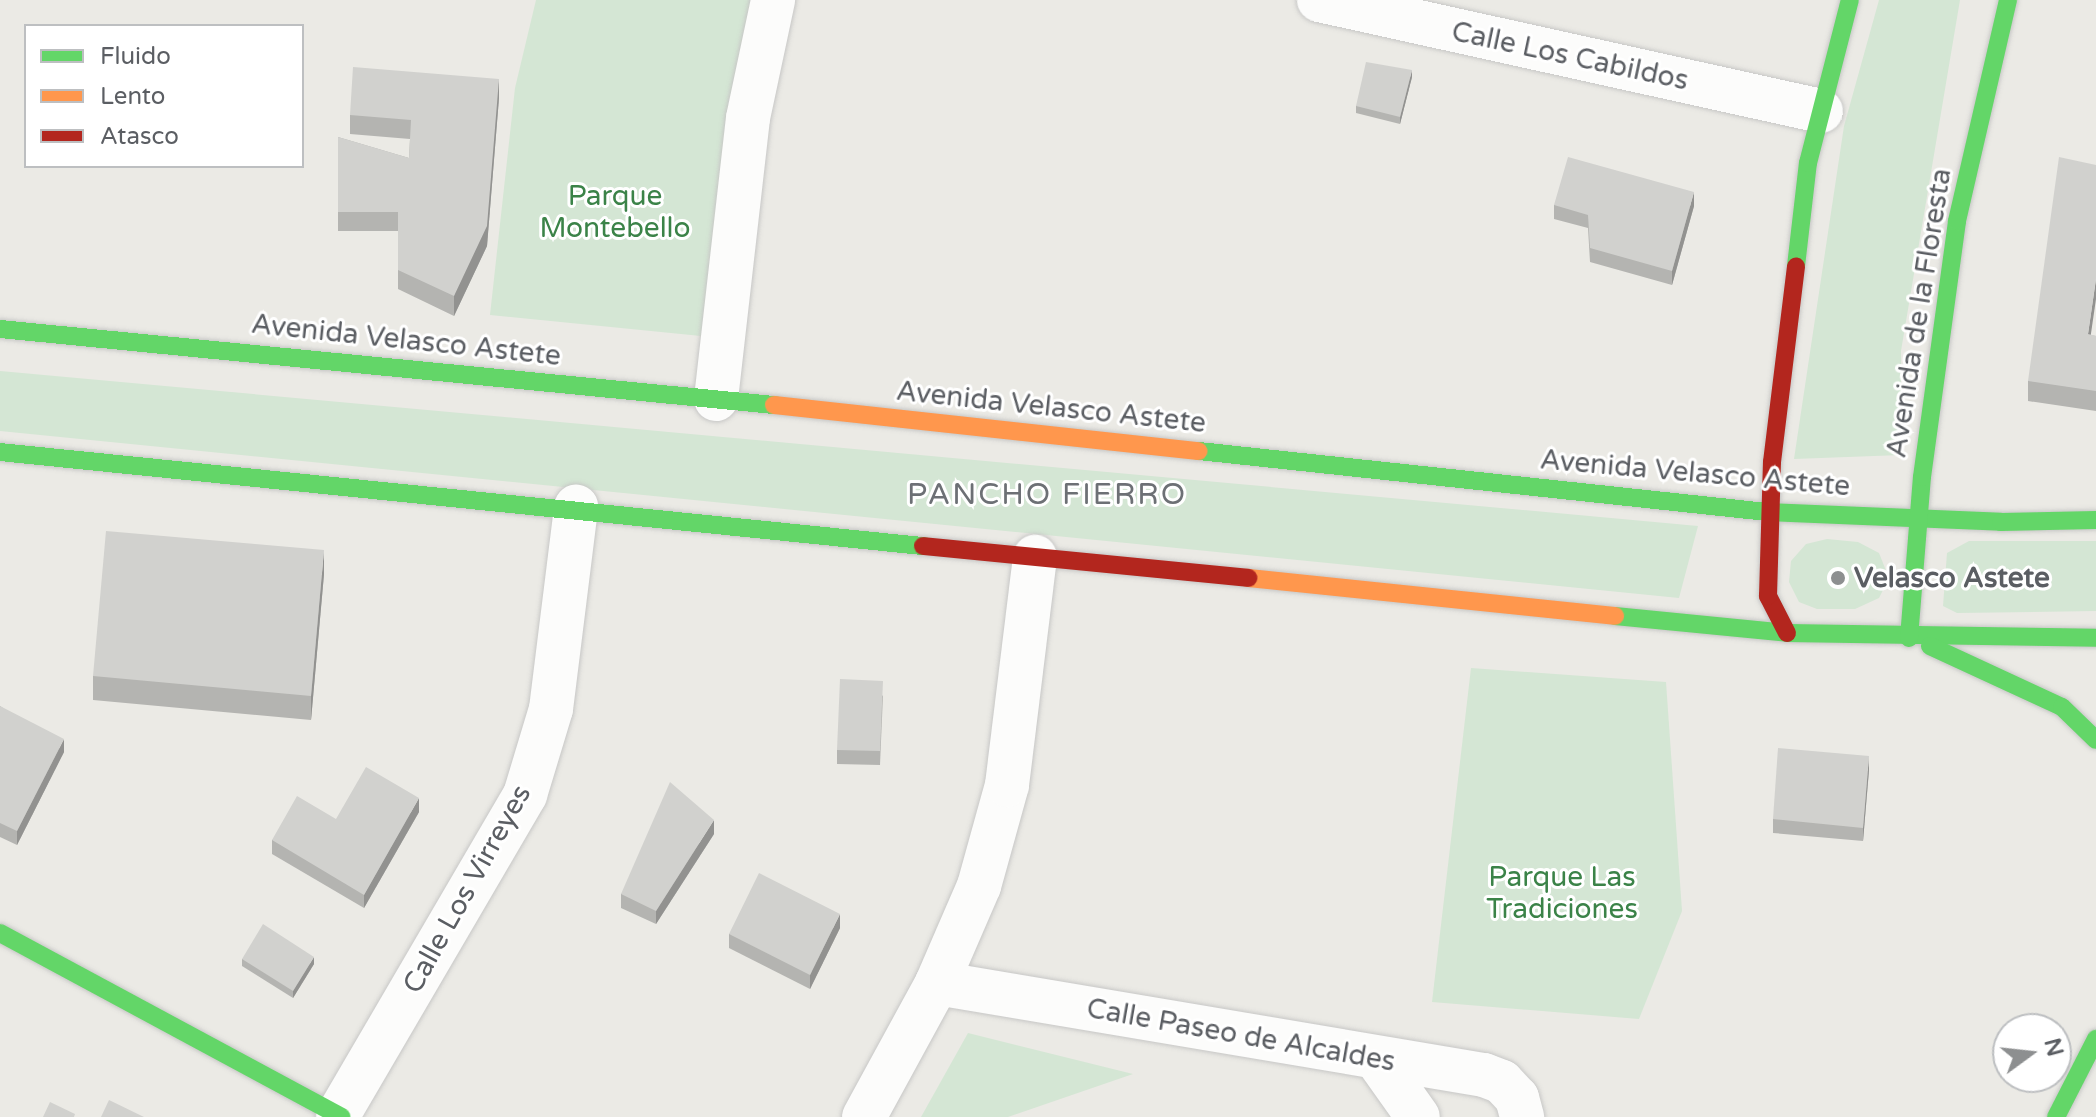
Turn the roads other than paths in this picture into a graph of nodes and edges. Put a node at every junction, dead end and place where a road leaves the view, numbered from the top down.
1 (773, 0) edge
2 (1319, 0) edge
3 (1850, 0) edge
4 (2008, 0) edge
5 (1821, 111) junction
6 (0, 329) edge
7 (716, 399) junction
8 (0, 452) edge
9 (576, 507) junction
10 (1767, 512) junction
11 (1918, 520) junction
12 (2096, 520) edge
13 (1035, 557) junction
14 (1787, 633) junction
15 (1909, 638) junction
16 (2096, 638) edge
17 (2096, 740) edge
18 (0, 933) edge
19 (937, 983) junction
20 (2096, 1039) edge
21 (1376, 1058) junction
22 (340, 1116) edge
23 (864, 1117) edge
24 (1418, 1117) edge
25 (1522, 1117) edge
26 (2056, 1117) edge

1 - 7 street
2 - 5 street, Calle Los Cabildos
3 - 5 main road
4 - 11 main road, Avenida de la Floresta
5 - 10 main road
6 - 7 main road, Avenida Velasco Astete
7 - 10 main road, Avenida Velasco Astete
8 - 9 main road
9 - 13 main road
9 - 22 street, Calle Los Virreyes
10 - 11 main road, Avenida Velasco Astete
10 - 14 main road
11 - 12 main road, Avenida Velasco Astete
11 - 15 main road, Avenida de la Floresta
13 - 14 main road
13 - 19 street
14 - 15 main road
15 - 16 main road
15 - 17 main road
18 - 22 main road
19 - 21 street, Calle Paseo de Alcaldes
19 - 23 street
20 - 26 main road
21 - 24 street
21 - 25 street, Calle Paseo de Alcaldes

